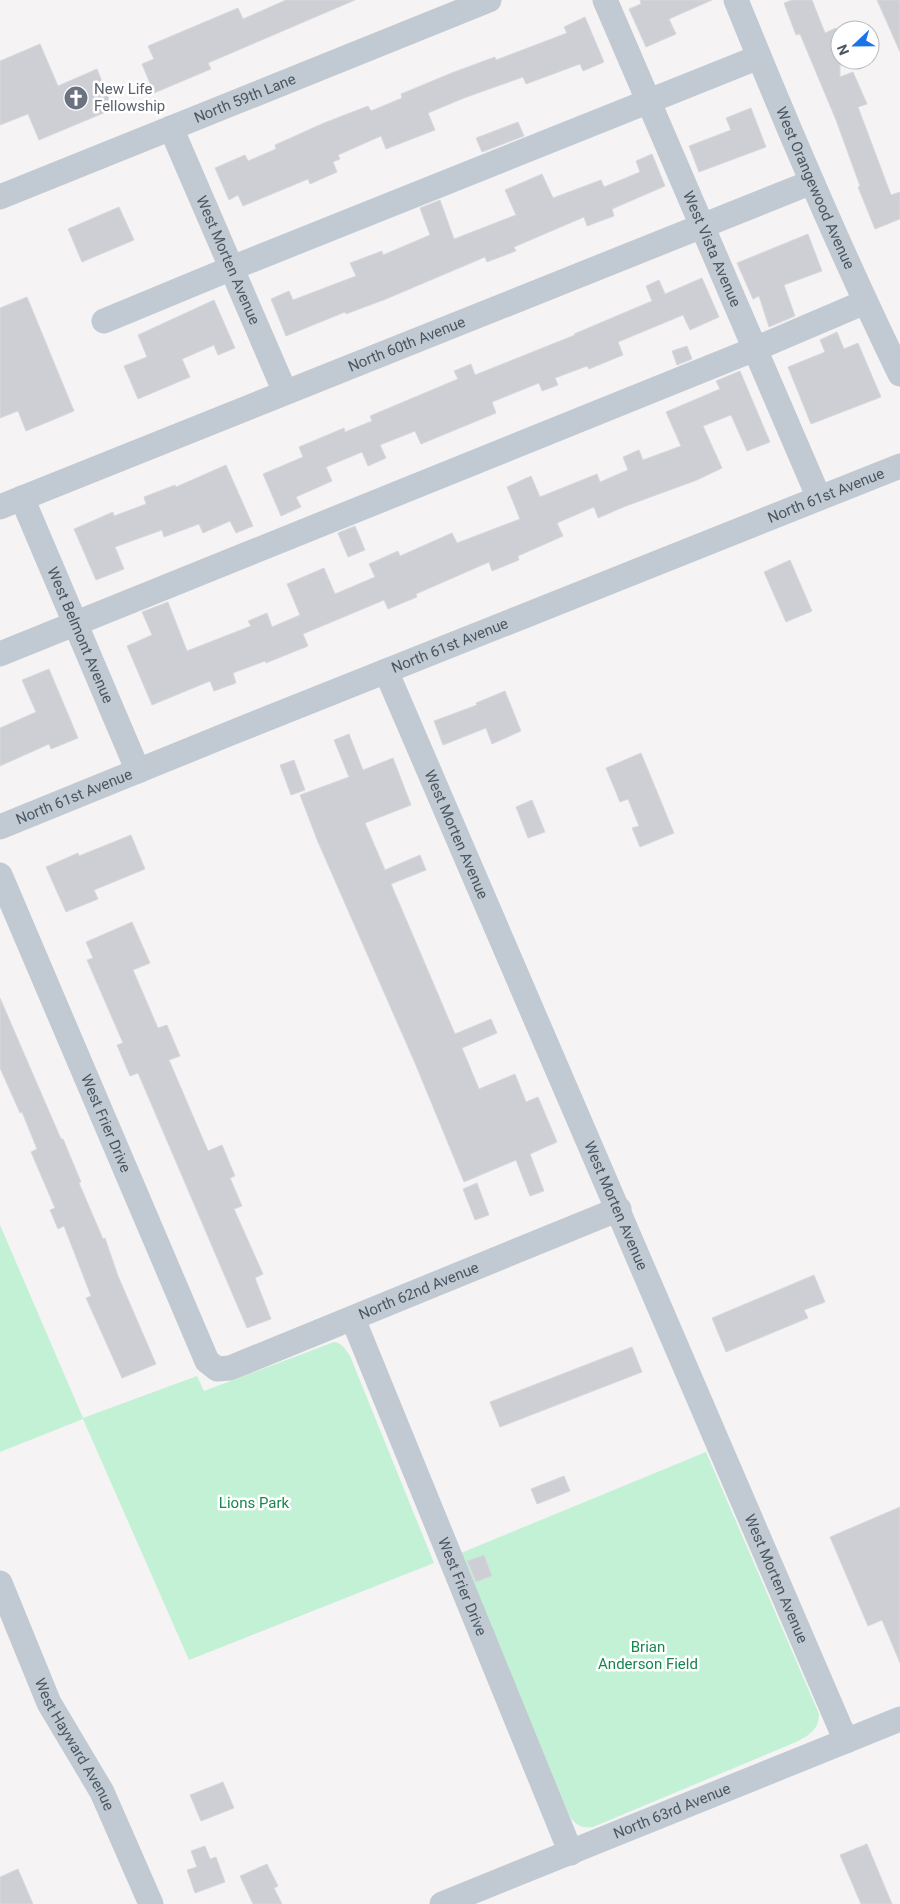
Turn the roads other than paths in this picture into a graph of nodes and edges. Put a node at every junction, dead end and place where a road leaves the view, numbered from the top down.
1 (489, 0) edge
2 (605, 0) edge
3 (736, 0) edge
4 (759, 57) junction
5 (649, 101) junction
6 (171, 128) junction
7 (812, 182) junction
8 (0, 197) edge
9 (703, 225) junction
10 (232, 268) junction
11 (865, 302) junction
12 (104, 321) dead end
13 (756, 349) junction
14 (900, 374) edge
15 (284, 392) junction
16 (900, 466) edge
17 (819, 498) junction
18 (11, 503) edge
19 (76, 624) junction
20 (0, 654) edge
21 (386, 671) junction
22 (138, 771) junction
23 (0, 828) edge
24 (0, 875) edge
25 (619, 1209) junction
26 (353, 1319) junction
27 (217, 1369) joint
28 (0, 1583) edge
29 (900, 1719) edge
30 (846, 1741) junction
31 (571, 1853) junction
32 (151, 1904) edge
33 (442, 1904) edge

1 - 6 street, North 59th Lane
2 - 5 street, West Vista Avenue
3 - 4 street, West Orangewood Avenue
4 - 5 street
4 - 7 street, West Orangewood Avenue
5 - 9 street, West Vista Avenue
5 - 10 street
6 - 8 street, North 59th Lane
6 - 10 street, West Morten Avenue
7 - 9 street, North 60th Avenue
7 - 11 street, West Orangewood Avenue
9 - 13 street, West Vista Avenue
9 - 15 street, North 60th Avenue
10 - 12 street
10 - 15 street, West Morten Avenue
11 - 13 street
11 - 14 street, West Orangewood Avenue
13 - 17 street, West Vista Avenue
13 - 19 street
15 - 18 street, North 60th Avenue
16 - 17 street, North 61st Avenue
17 - 21 street, North 61st Avenue
18 - 19 street, West Belmont Avenue
19 - 20 street
19 - 22 street, West Belmont Avenue
21 - 22 street, North 61st Avenue
21 - 25 street, West Morten Avenue
22 - 23 street, North 61st Avenue
24 - 27 street, West Frier Drive
25 - 26 street, North 62nd Avenue
25 - 30 street, West Morten Avenue
26 - 27 street, North 62nd Avenue
26 - 31 street, West Frier Drive
28 - 32 street, West Hayward Avenue
29 - 30 street, North 63rd Avenue
30 - 31 street, North 63rd Avenue
31 - 33 street, North 63rd Avenue

